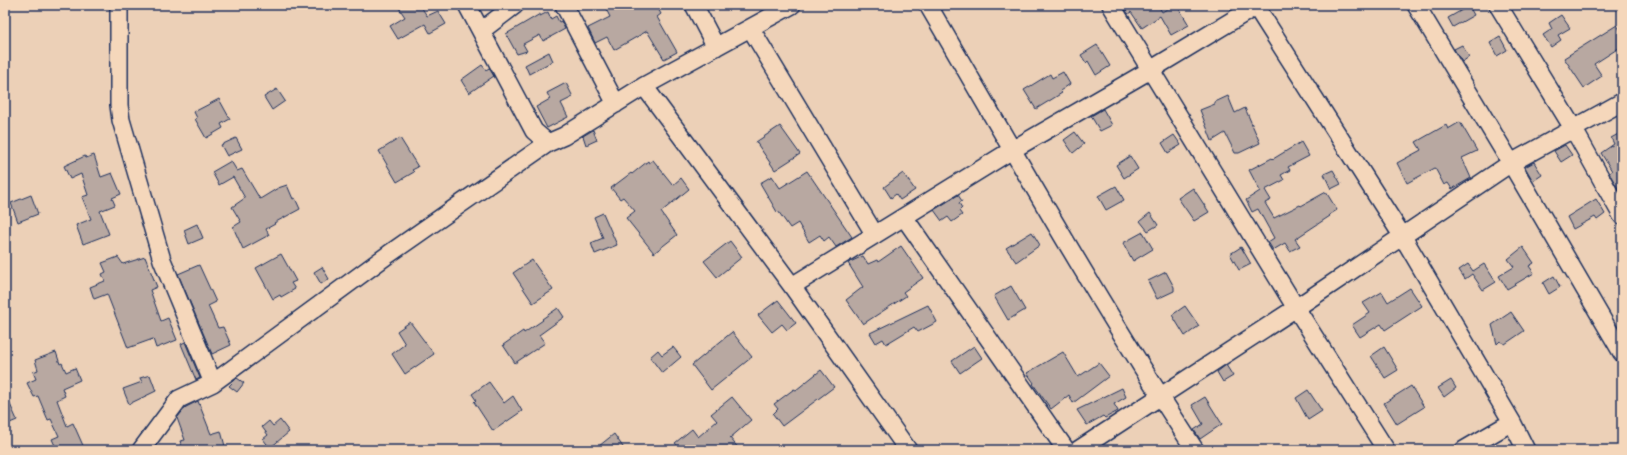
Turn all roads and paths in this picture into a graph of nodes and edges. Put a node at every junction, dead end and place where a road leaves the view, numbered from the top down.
1 (119, 5) edge
2 (467, 5) edge
3 (515, 5) edge
4 (564, 5) edge
5 (694, 5) edge
6 (792, 5) edge
7 (928, 5) edge
8 (1111, 5) edge
9 (1256, 5) edge
10 (1416, 5) edge
11 (1498, 5) edge
12 (751, 29) junction
13 (481, 31) junction
14 (716, 47) junction
15 (1152, 69) junction
16 (644, 86) junction
17 (1622, 102) edge
18 (616, 104) junction
19 (1573, 128) junction
20 (548, 143) junction
21 (1012, 150) junction
22 (1511, 163) junction
23 (1622, 216) edge
24 (904, 217) junction
25 (875, 235) junction
26 (1403, 236) junction
27 (792, 286) junction
28 (1296, 308) junction
29 (1622, 353) edge
30 (212, 383) junction
31 (1160, 397) junction
32 (1512, 422) junction
33 (141, 450) edge
34 (908, 450) edge
35 (1066, 450) edge
36 (1078, 450) edge
37 (1195, 450) edge
38 (1386, 450) edge
39 (1464, 450) edge
40 (1526, 450) edge

1 - 30 street
2 - 13 street
3 - 13 street
4 - 18 street
5 - 14 street
6 - 12 street
7 - 21 street
8 - 15 street
9 - 15 street
9 - 26 street
10 - 22 street
11 - 19 street
12 - 14 street
12 - 25 street
13 - 20 street
14 - 16 street
15 - 21 street
15 - 28 street
16 - 18 street
16 - 27 street
17 - 19 street
18 - 20 street
19 - 22 street
19 - 23 street
20 - 30 street
21 - 24 street
21 - 31 street
22 - 26 street
22 - 29 street
24 - 25 street
24 - 35 street
25 - 27 street
26 - 28 street
26 - 32 street
27 - 34 street
28 - 31 street
28 - 38 street
30 - 33 street
31 - 36 street
31 - 37 street
32 - 39 street
32 - 40 street

